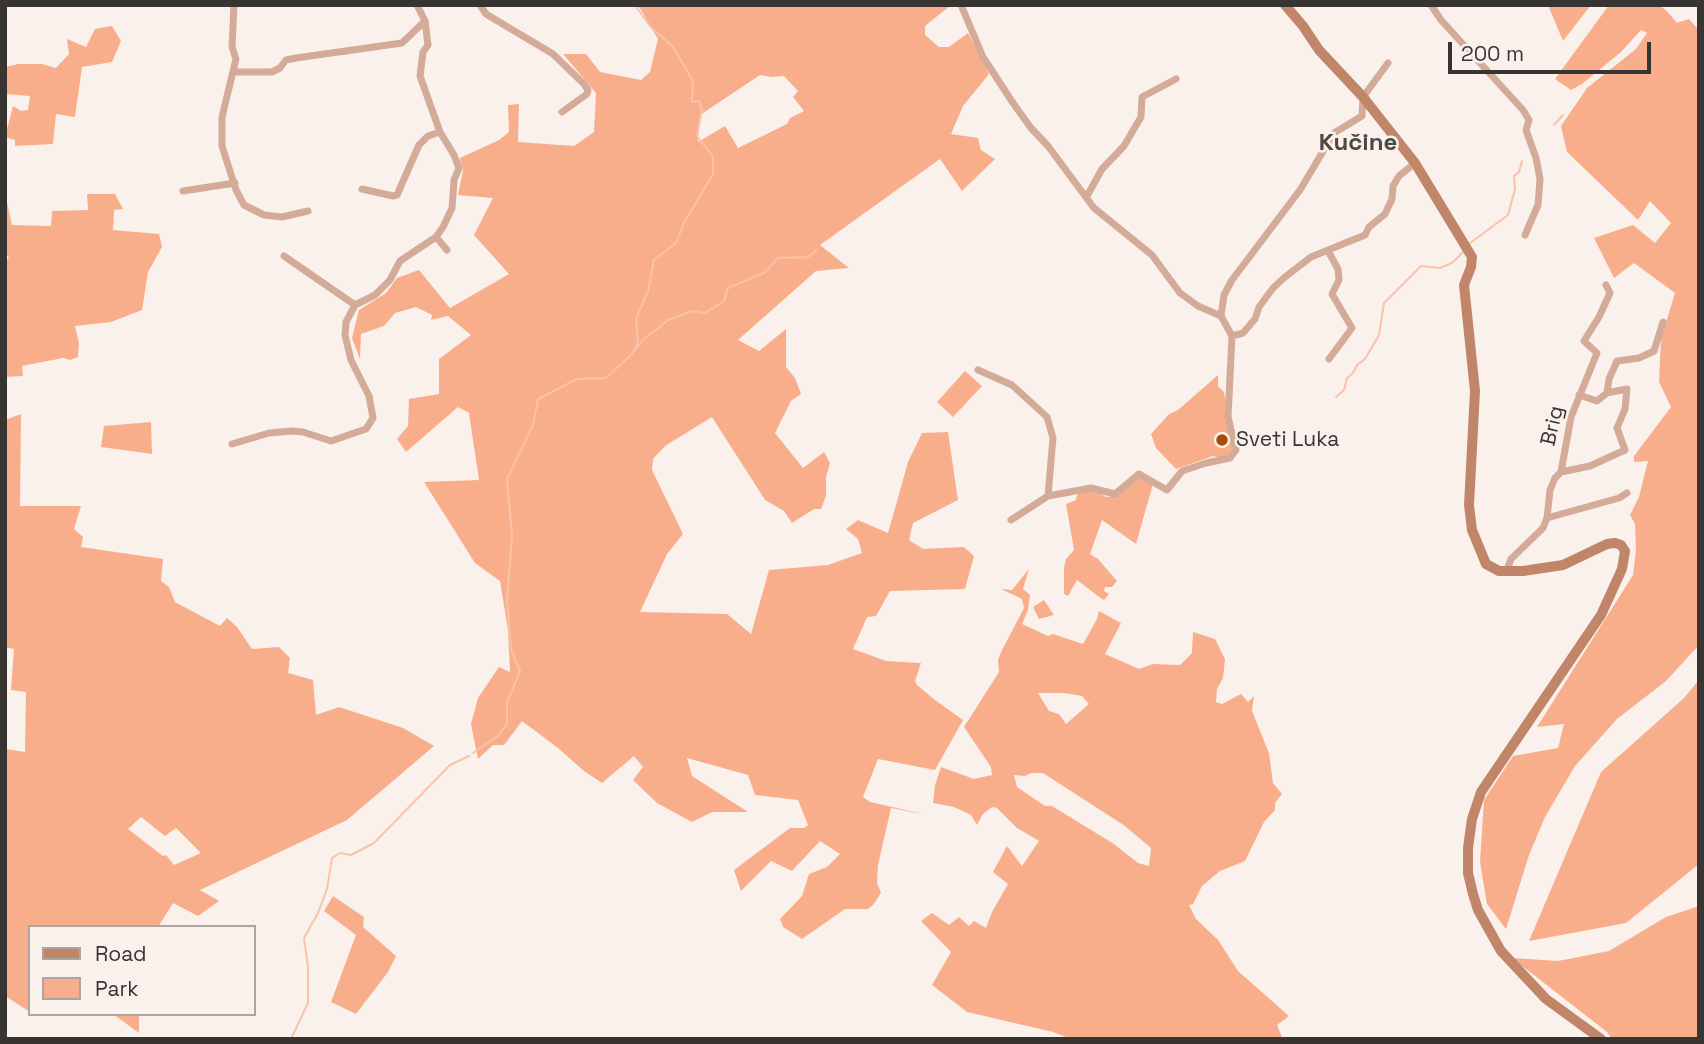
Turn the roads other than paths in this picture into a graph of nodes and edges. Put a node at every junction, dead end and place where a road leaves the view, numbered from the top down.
1 (234, 5) edge
2 (417, 5) edge
3 (480, 5) edge
4 (961, 5) edge
5 (1285, 5) edge
6 (1431, 5) edge
7 (425, 21) junction
8 (1388, 63) dead end
9 (235, 72) junction
10 (1176, 79) dead end
11 (1363, 97) junction
12 (562, 112) dead end
13 (440, 132) junction
14 (1415, 163) junction
15 (235, 184) junction
16 (362, 189) dead end
17 (183, 191) dead end
18 (1087, 195) junction
19 (308, 211) dead end
20 (1525, 235) dead end
21 (436, 237) junction
22 (447, 250) dead end
23 (1328, 251) junction
24 (284, 256) dead end
25 (1605, 285) dead end
26 (355, 305) junction
27 (1221, 316) junction
28 (1663, 322) dead end
29 (1232, 335) junction
30 (1329, 359) dead end
31 (978, 370) dead end
32 (1607, 393) junction
33 (1579, 396) junction
34 (232, 444) dead end
35 (1561, 472) junction
36 (1627, 493) dead end
37 (1048, 496) junction
38 (1547, 518) junction
39 (1011, 520) dead end
40 (1506, 572) junction
41 (1601, 1039) edge

1 - 9 street
2 - 7 street
3 - 12 street
4 - 18 street
5 - 11 main road
6 - 20 street
7 - 9 street
7 - 13 street
8 - 11 street
9 - 15 street
10 - 18 street
11 - 14 main road
11 - 27 street
13 - 16 street
13 - 21 street
14 - 23 street
14 - 40 main road
15 - 17 street
15 - 19 street
18 - 27 street
21 - 22 street
21 - 26 street
23 - 29 street
23 - 30 street
24 - 26 street
25 - 33 street, Brig
26 - 34 street
27 - 29 street
28 - 32 street
29 - 37 street
31 - 37 street
32 - 33 street
32 - 35 street
33 - 35 street, Brig
35 - 38 street, Brig
36 - 38 street
37 - 39 street
38 - 40 street, Brig
40 - 41 main road

